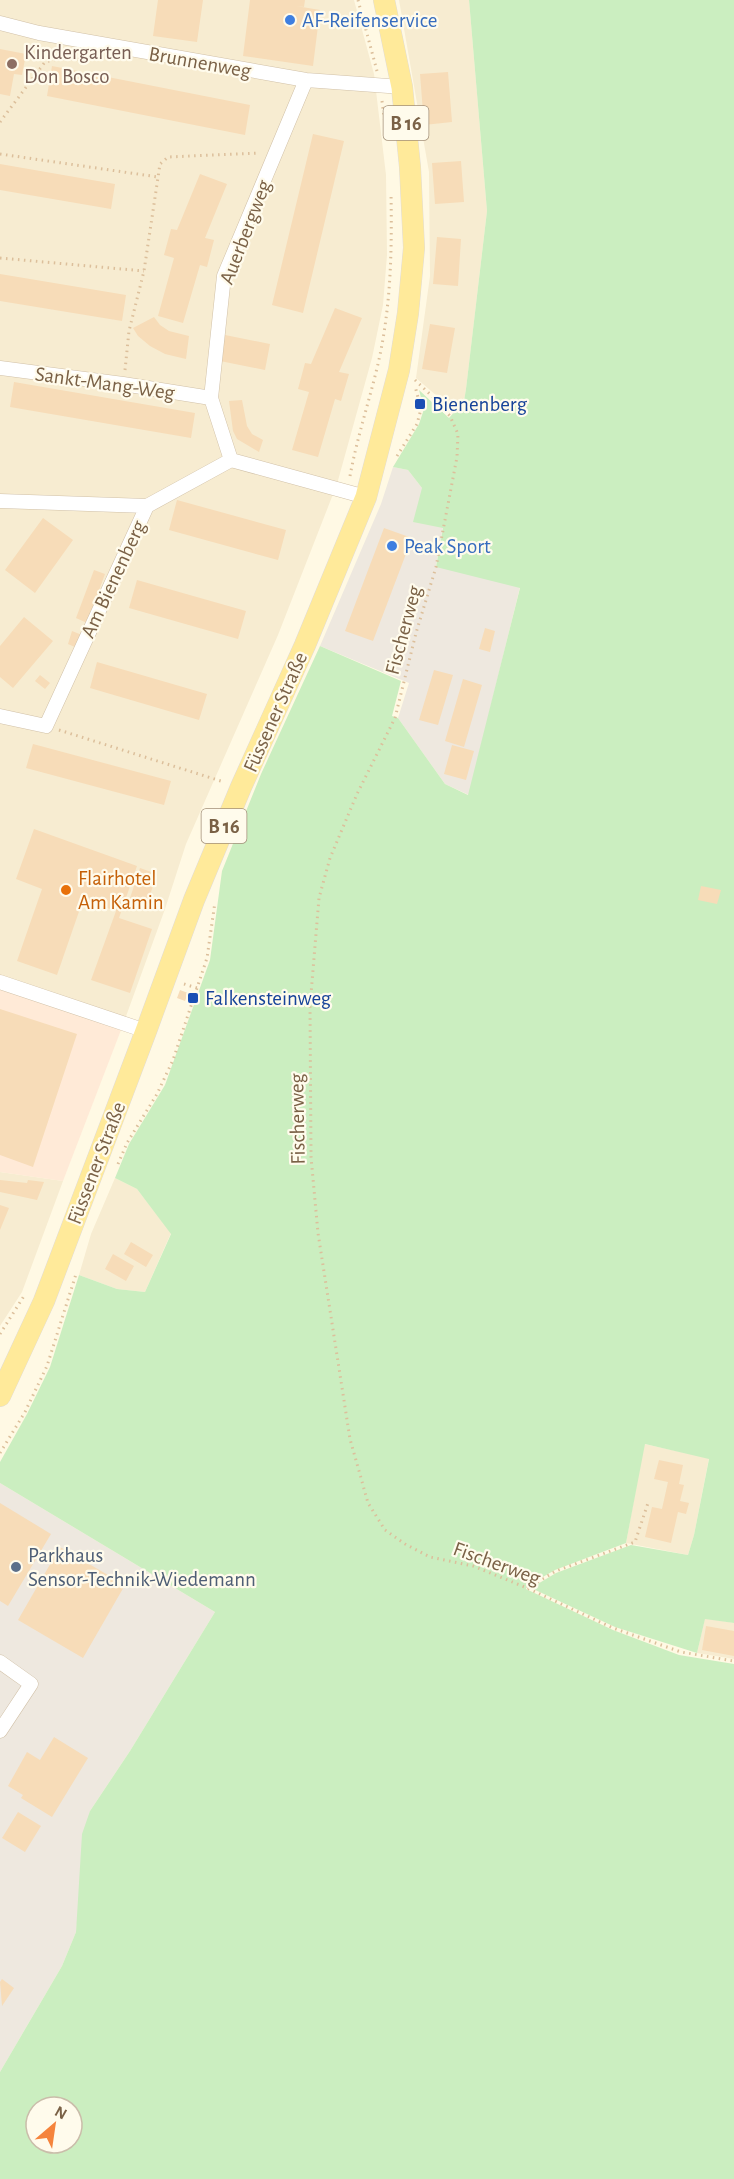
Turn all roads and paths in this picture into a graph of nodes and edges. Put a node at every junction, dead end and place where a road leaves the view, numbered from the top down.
1 (358, 0) edge
2 (384, 0) edge
3 (0, 23) edge
4 (90, 42) junction
5 (306, 80) junction
6 (381, 85) junction
7 (402, 87) junction
8 (0, 122) edge
9 (385, 129) dead end
10 (276, 152) junction
11 (0, 154) edge
12 (158, 177) junction
13 (390, 183) dead end
14 (0, 258) edge
15 (144, 271) junction
16 (0, 368) edge
17 (399, 370) junction
18 (123, 384) junction
19 (211, 398) junction
20 (231, 460) junction
21 (356, 494) junction
22 (0, 501) edge
23 (147, 506) junction
24 (0, 716) edge
25 (46, 726) junction
26 (231, 784) junction
27 (218, 790) dead end
28 (0, 982) edge
29 (146, 1031) junction
30 (25, 1294) dead end
31 (0, 1334) edge
32 (0, 1396) edge
33 (649, 1500) dead end
34 (527, 1588) junction
35 (734, 1661) edge
36 (0, 1662) edge
37 (0, 1731) edge

1 - 6 path
2 - 7 main road, Füssener Straße / B 16
3 - 4 street, Brunnenweg
4 - 5 street, Brunnenweg
4 - 8 path
5 - 6 street, Brunnenweg
5 - 10 street, Auerbergweg
6 - 7 street, Brunnenweg
6 - 9 path
7 - 17 main road, Füssener Straße / B 16
10 - 12 path
10 - 19 street, Auerbergweg
11 - 12 path
12 - 15 path
13 - 21 path
14 - 15 path
15 - 18 path
16 - 18 street, Sankt-Mang-Weg
17 - 21 main road, Füssener Straße / B 16
17 - 34 path, Fischerweg
18 - 19 street, Sankt-Mang-Weg
19 - 20 street, Auerbergweg
20 - 21 street
20 - 23 street, Am Bienenberg
21 - 26 main road, Füssener Straße / B 16
22 - 23 street
23 - 25 street, Am Bienenberg
24 - 25 street
25 - 26 path
26 - 27 path
26 - 29 main road, Füssener Straße / B 16
28 - 29 street
29 - 32 main road, Füssener Straße / B 16
30 - 31 path
33 - 34 path
34 - 35 path, Fischerweg
36 - 37 street

